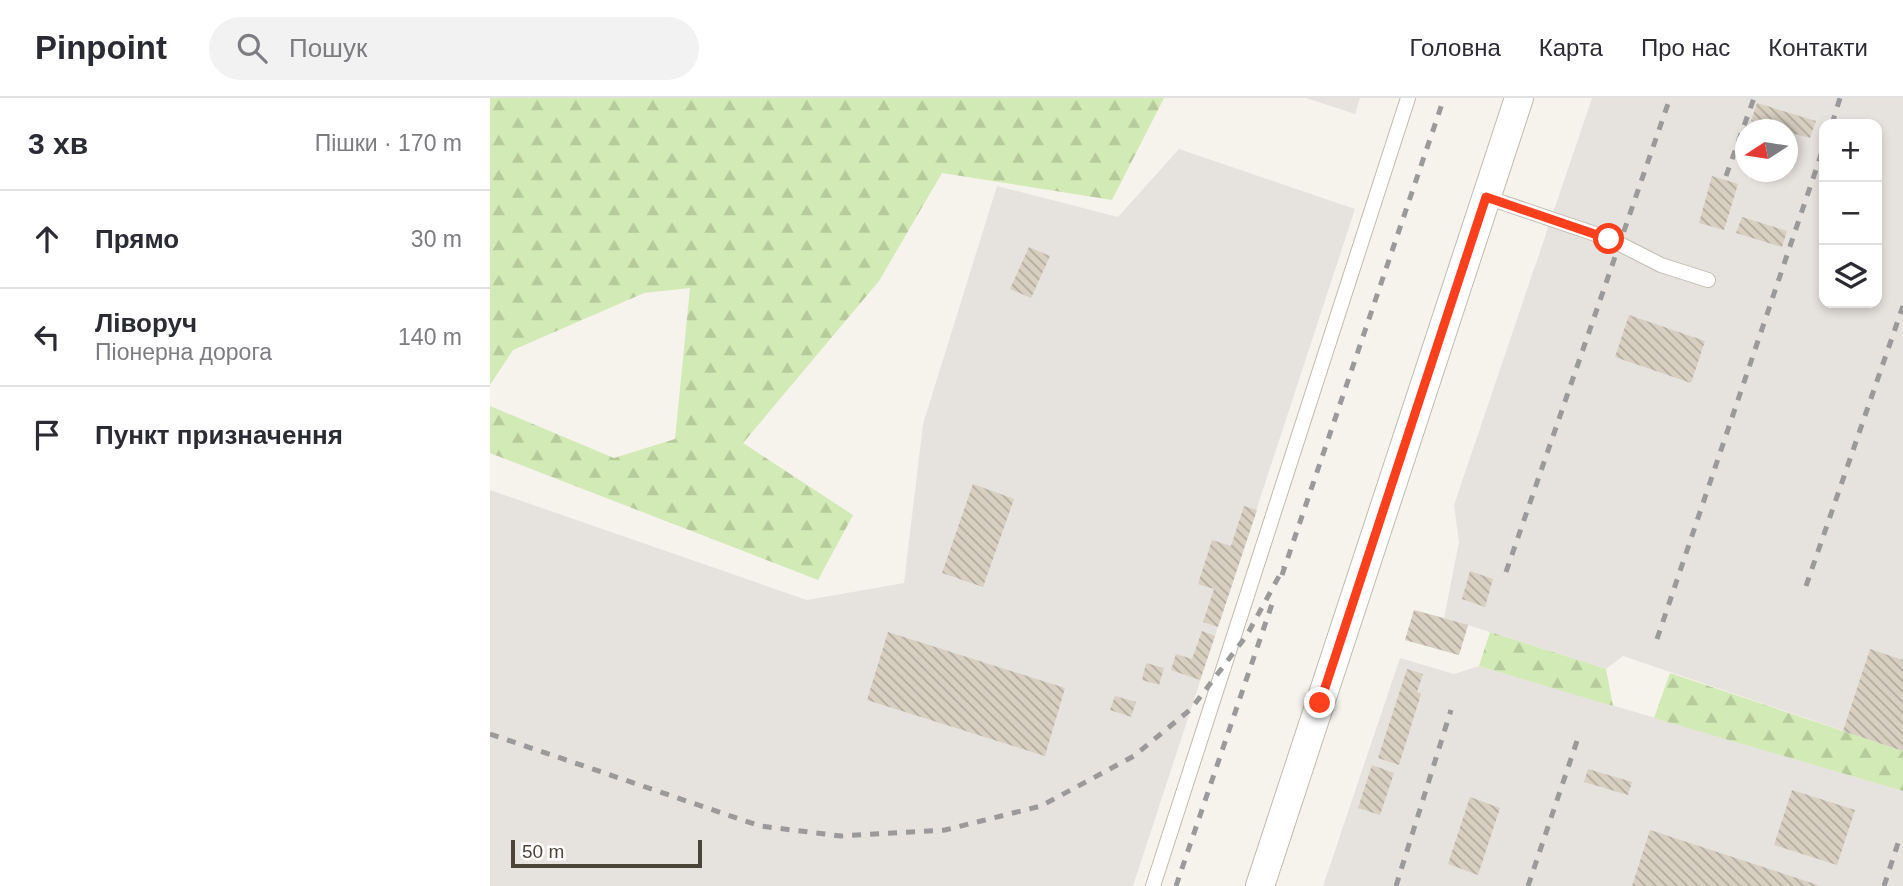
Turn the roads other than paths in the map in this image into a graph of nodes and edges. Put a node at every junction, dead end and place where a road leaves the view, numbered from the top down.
1 (1408, 98) edge
2 (1519, 98) edge
3 (1486, 197) junction
4 (1708, 279) dead end
5 (1153, 886) edge
6 (1260, 886) edge

1 - 5 lane
2 - 3 street
3 - 4 lane
3 - 6 street

